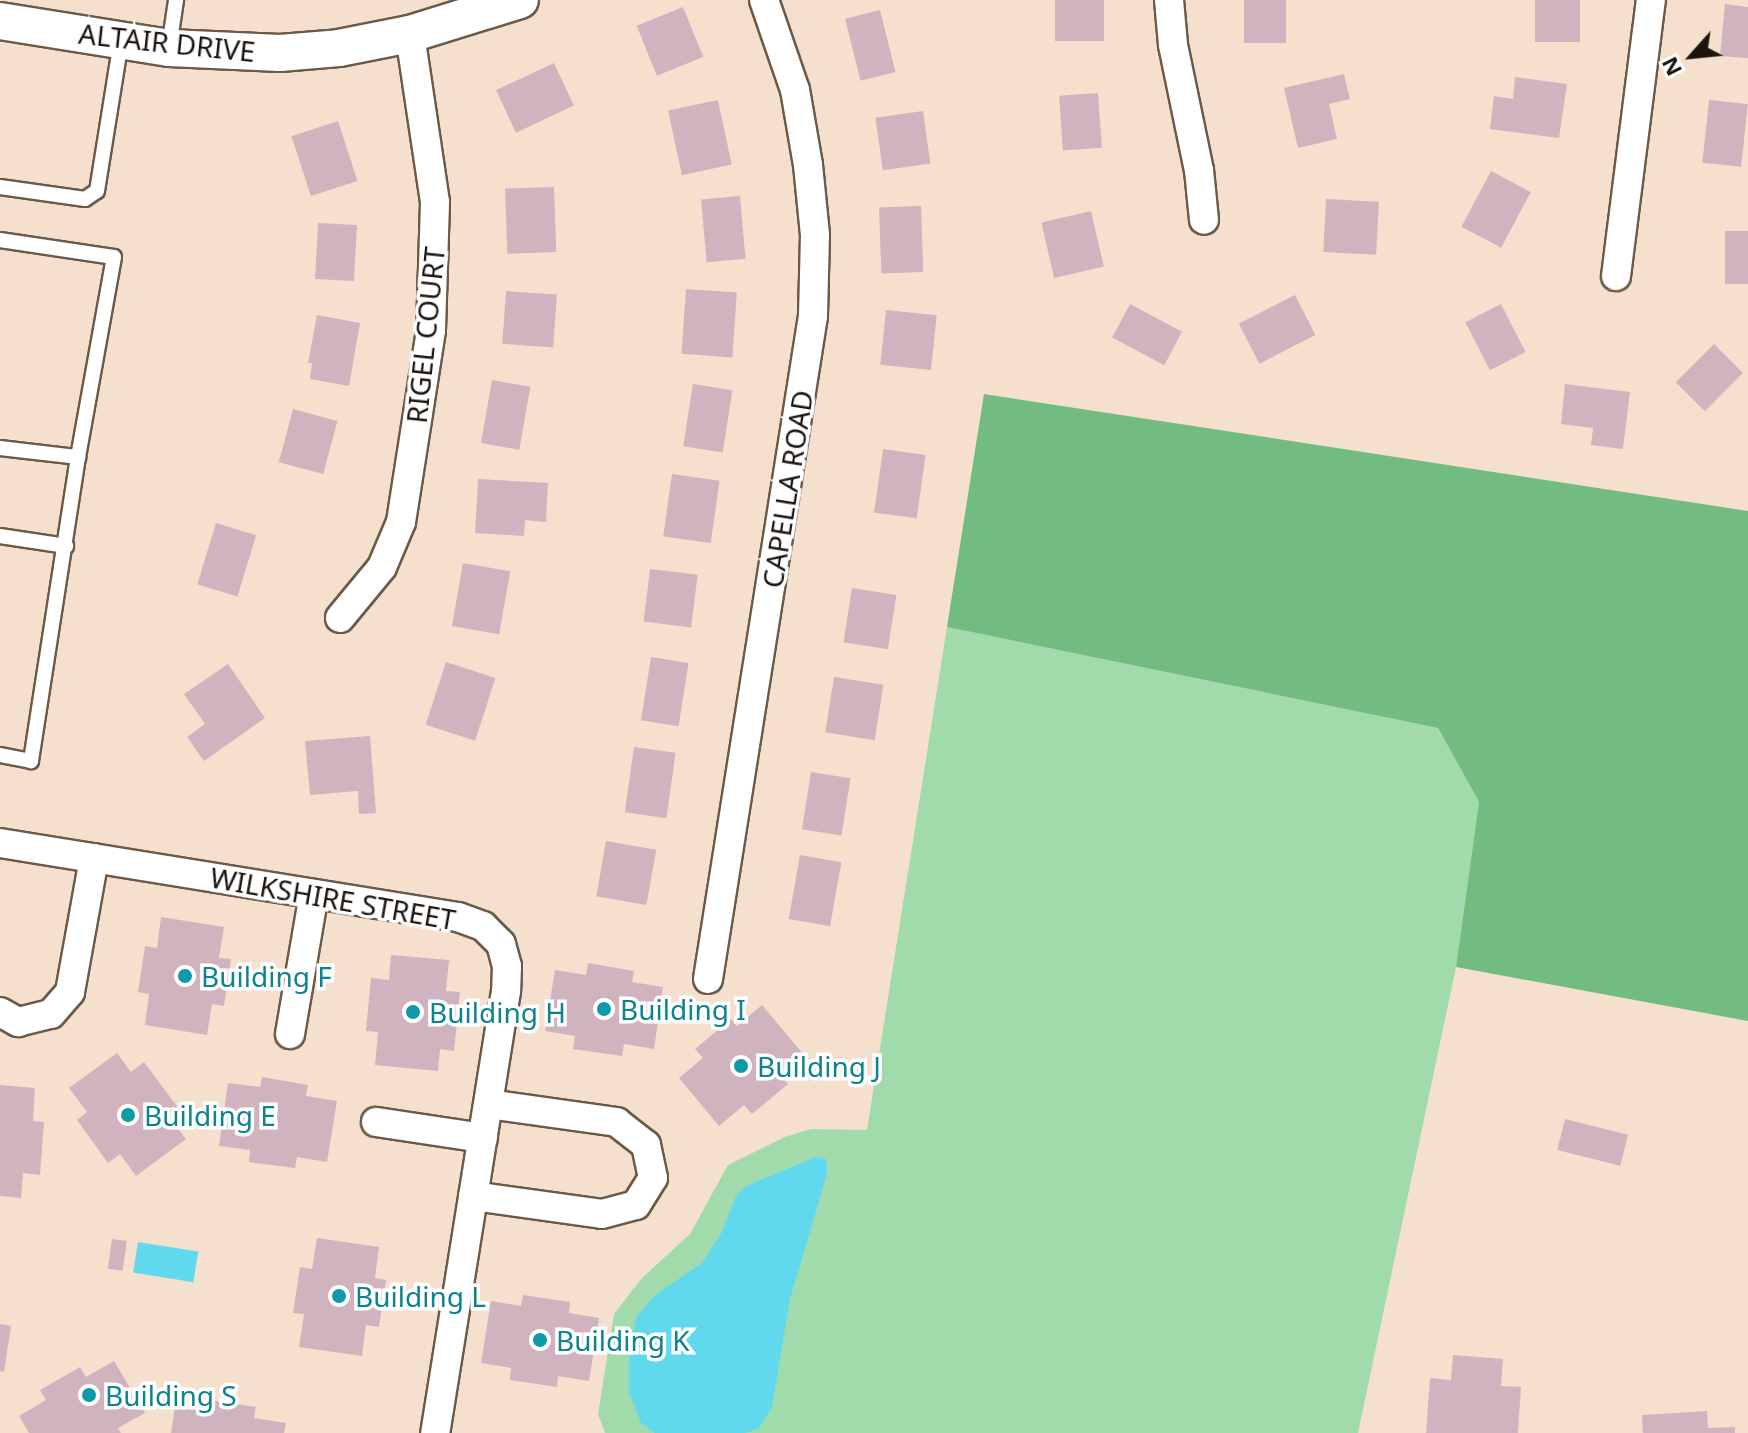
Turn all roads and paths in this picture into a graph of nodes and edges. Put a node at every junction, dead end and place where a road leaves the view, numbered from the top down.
1 (176, 0) edge
2 (520, 0) edge
3 (764, 0) edge
4 (1169, 0) edge
5 (1651, 0) edge
6 (0, 21) edge
7 (410, 34) junction
8 (121, 40) junction
9 (169, 48) junction
10 (0, 187) edge
11 (1204, 220) dead end
12 (0, 240) edge
13 (1616, 276) dead end
14 (0, 448) edge
15 (78, 457) junction
16 (0, 536) edge
17 (66, 546) junction
18 (340, 618) dead end
19 (0, 755) edge
20 (0, 843) edge
21 (94, 858) junction
22 (314, 894) junction
23 (708, 979) dead end
24 (0, 1012) edge
25 (290, 1034) dead end
26 (489, 1104) junction
27 (376, 1122) dead end
28 (483, 1138) junction
29 (473, 1196) junction
30 (435, 1433) edge

1 - 9 lane
2 - 7 street, ALTAIR DRIVE
3 - 23 street, CAPELLA ROAD
4 - 11 street
5 - 13 street
6 - 8 street, ALTAIR DRIVE
7 - 9 street, ALTAIR DRIVE
7 - 18 street, RIGEL COURT
8 - 9 street, ALTAIR DRIVE
8 - 10 lane
12 - 15 lane
14 - 15 lane
15 - 17 lane
16 - 17 lane
17 - 19 lane
20 - 21 street, WILKSHIRE STREET
21 - 22 street, WILKSHIRE STREET
21 - 24 street
22 - 25 street
22 - 26 street, WILKSHIRE STREET
26 - 28 street, WILKSHIRE STREET
26 - 29 street
27 - 28 street
28 - 29 street, WILKSHIRE STREET
29 - 30 street, WILKSHIRE STREET

